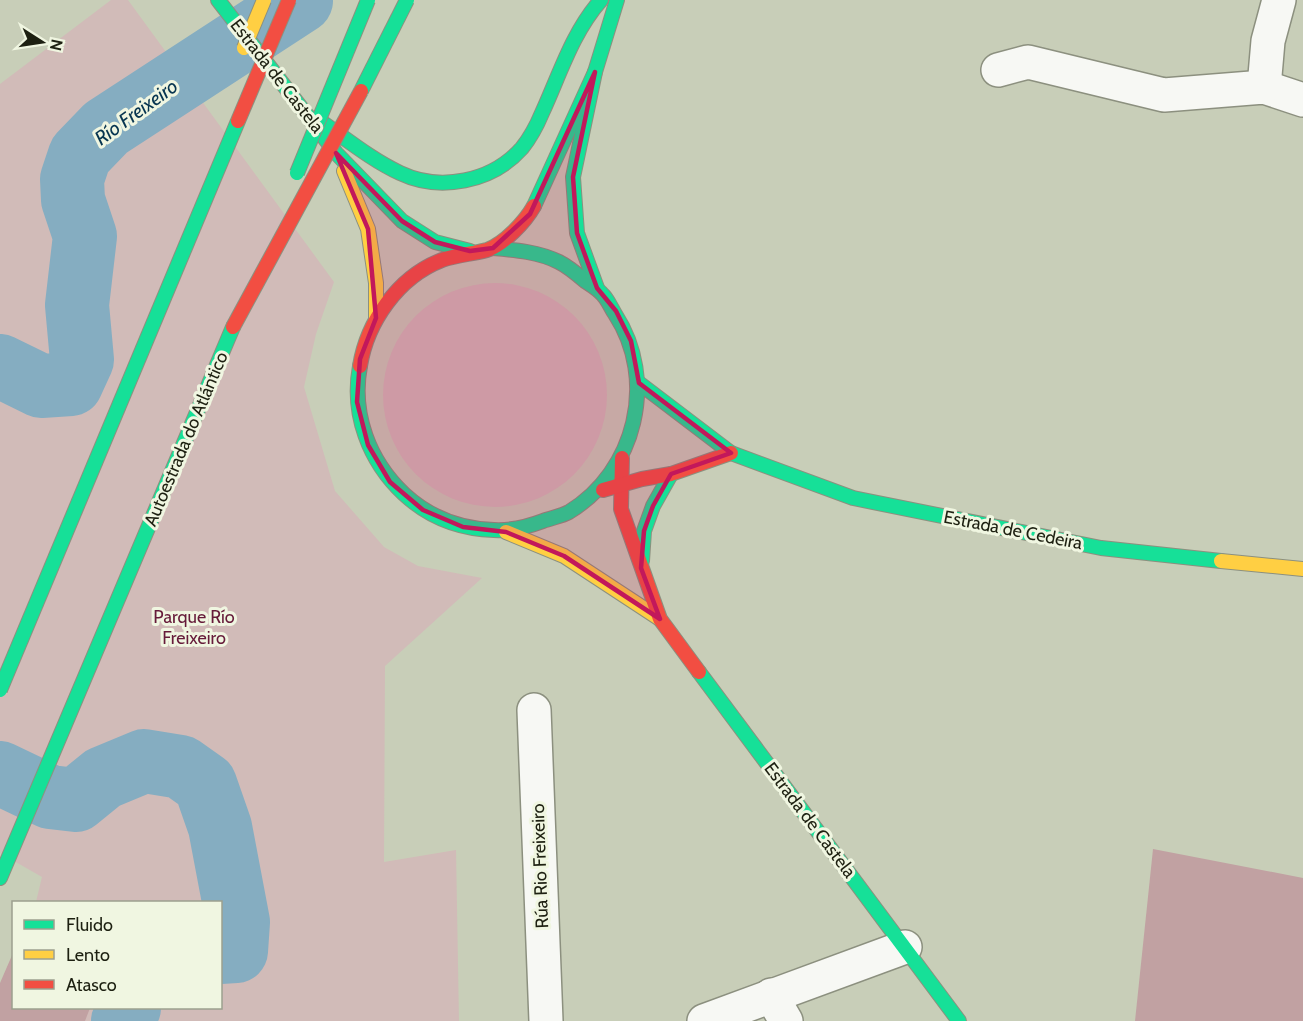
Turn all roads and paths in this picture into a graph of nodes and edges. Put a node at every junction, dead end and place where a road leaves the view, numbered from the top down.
1 (264, 0) edge
2 (289, 0) edge
3 (368, 0) edge
4 (407, 0) edge
5 (601, 0) edge
6 (617, 0) edge
7 (1279, 0) edge
8 (220, 2) edge
9 (236, 66) dead end
10 (998, 70) dead end
11 (595, 72) junction
12 (1264, 87) junction
13 (1303, 100) edge
14 (306, 111) junction
15 (336, 153) junction
16 (292, 186) dead end
17 (283, 207) dead end
18 (492, 248) junction
19 (470, 251) junction
20 (597, 288) junction
21 (376, 318) junction
22 (233, 327) junction
23 (639, 383) junction
24 (731, 453) junction
25 (622, 458) junction
26 (671, 474) junction
27 (622, 484) junction
28 (597, 492) junction
29 (506, 532) junction
30 (641, 568) junction
31 (1303, 568) edge
32 (660, 620) junction
33 (7, 636) dead end
34 (0, 657) edge
35 (0, 690) edge
36 (534, 710) dead end
37 (0, 878) edge
38 (905, 947) junction
39 (778, 1008) edge
40 (546, 1021) edge
41 (704, 1021) edge
42 (959, 1021) edge

1 - 9 main road, bridge
2 - 35 main road, bridge
3 - 16 main road, bridge
4 - 22 main road, bridge
5 - 14 main road
6 - 11 main road
7 - 12 street
8 - 14 main road, Estrada de Castela
10 - 12 street
11 - 18 main road
11 - 20 main road
12 - 13 street
14 - 15 main road, Estrada de Castela
15 - 19 main road
15 - 21 main road
17 - 22 main road, Autoestrada do Atlántico, bridge
18 - 19 main road
18 - 20 main road
19 - 21 main road
20 - 23 main road
21 - 29 main road
22 - 37 main road, Autoestrada do Atlántico
23 - 24 main road, Estrada de Cedeira
23 - 25 main road
24 - 26 main road
24 - 31 main road, Estrada de Cedeira
25 - 27 main road
25 - 28 main road
26 - 27 main road
26 - 30 main road
27 - 28 main road
27 - 30 main road
28 - 29 main road
29 - 32 main road
30 - 32 main road
32 - 38 main road, Estrada de Castela
33 - 34 main road
36 - 40 street, Rúa Rio Freixeiro
38 - 39 street
38 - 42 main road, Estrada de Castela
39 - 41 street

